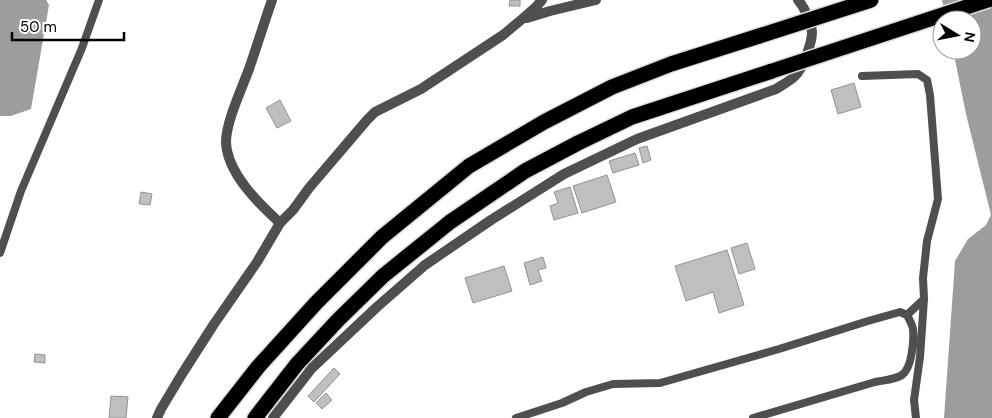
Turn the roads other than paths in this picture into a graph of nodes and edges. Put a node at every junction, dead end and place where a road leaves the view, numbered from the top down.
1 (99, 0) edge
2 (272, 0) edge
3 (542, 0) edge
4 (596, 0) edge
5 (798, 0) edge
6 (871, 0) edge
7 (988, 0) edge
8 (521, 20) junction
9 (862, 76) dead end
10 (280, 223) junction
11 (0, 253) edge
12 (924, 299) junction
13 (907, 315) junction
14 (158, 418) edge
15 (218, 418) edge
16 (255, 418) edge
17 (273, 418) edge
18 (516, 418) edge
19 (753, 418) edge
20 (916, 418) edge

1 - 11 lane
2 - 10 street
3 - 8 street
4 - 8 street
5 - 17 street
6 - 15 highway, bridge
7 - 16 highway, bridge
8 - 10 street
9 - 12 lane
10 - 14 street
12 - 13 lane
12 - 20 lane
13 - 18 lane
13 - 19 lane

